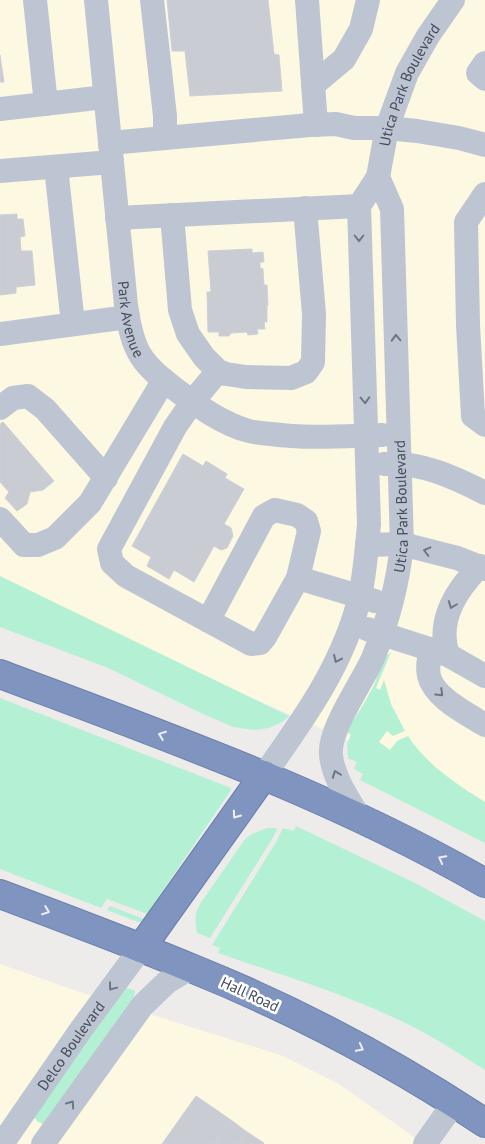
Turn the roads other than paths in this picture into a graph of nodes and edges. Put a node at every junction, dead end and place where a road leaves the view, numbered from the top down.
1 (35, 0) edge
2 (96, 0) edge
3 (152, 0) edge
4 (307, 0) edge
5 (368, 0) edge
6 (451, 1) edge
7 (485, 63) edge
8 (485, 79) edge
9 (313, 85) junction
10 (106, 97) junction
11 (46, 104) junction
12 (0, 110) edge
13 (316, 125) junction
14 (387, 128) junction
15 (165, 138) junction
16 (485, 145) edge
17 (111, 153) junction
18 (56, 166) junction
19 (0, 171) edge
20 (378, 177) junction
21 (485, 194) edge
22 (359, 206) junction
23 (305, 208) junction
24 (172, 215) junction
25 (117, 218) junction
26 (485, 302) edge
27 (128, 317) junction
28 (73, 324) junction
29 (468, 325) junction
30 (0, 334) edge
31 (218, 371) junction
32 (164, 380) junction
33 (192, 402) junction
34 (0, 408) edge
35 (485, 425) edge
36 (398, 434) junction
37 (366, 435) junction
38 (400, 463) junction
39 (367, 466) junction
40 (106, 478) junction
41 (485, 493) edge
42 (0, 520) edge
43 (402, 544) junction
44 (367, 545) junction
45 (482, 568) edge
46 (298, 578) junction
47 (360, 597) junction
48 (391, 606) junction
49 (208, 621) junction
50 (352, 624) junction
51 (382, 634) junction
52 (440, 652) junction
53 (0, 674) edge
54 (485, 676) edge
55 (485, 725) edge
56 (264, 775) junction
57 (359, 817) junction
58 (485, 883) edge
59 (0, 894) edge
60 (141, 948) junction
61 (191, 968) junction
62 (454, 1103) junction
63 (485, 1123) edge
64 (5, 1128) edge
65 (42, 1144) edge
66 (425, 1144) edge

1 - 11 street
2 - 10 street, Park Avenue
3 - 15 street
4 - 9 street
5 - 9 street
6 - 14 street, Utica Park Boulevard
7 - 8 street
9 - 13 street
10 - 11 street
10 - 17 street, Park Avenue
11 - 12 street
13 - 14 street
13 - 15 street
14 - 16 street
14 - 20 street, Utica Park Boulevard
15 - 17 street
17 - 18 street
17 - 25 street, Park Avenue
18 - 19 street
18 - 28 street
20 - 22 street, Utica Park Boulevard
36 -> 20 street, Utica Park Boulevard
21 - 29 street
22 - 23 street
22 -> 37 street, Utica Park Boulevard
23 - 24 street
23 - 31 street
24 - 25 street
24 - 31 street
25 - 27 street, Park Avenue
26 - 29 street
27 - 28 street
27 - 32 street, Park Avenue
28 - 30 street
29 - 35 street
31 - 33 street
32 - 33 street, Park Avenue
32 - 40 street
33 - 37 street, Park Avenue
33 - 49 street
34 - 40 street
36 - 37 street, Park Avenue
36 - 38 street, Utica Park Boulevard
37 - 39 street, Utica Park Boulevard
38 - 39 street
38 - 41 street
38 - 43 street, Utica Park Boulevard
39 - 44 street, Utica Park Boulevard
40 - 42 street
43 - 44 street
45 -> 43 street
43 - 48 street, Utica Park Boulevard
44 - 47 street, Utica Park Boulevard
45 -> 52 street
46 - 47 street
46 - 49 street
46 - 49 street
47 - 48 street
47 - 50 street, Utica Park Boulevard
48 - 51 street, Utica Park Boulevard
50 - 51 street
50 -> 56 street, Utica Park Boulevard
51 - 52 street
57 -> 51 street, Utica Park Boulevard
52 - 54 street
52 -> 55 street
56 -> 53 highway
56 - 57 highway
56 -> 60 highway
58 -> 57 highway
59 -> 60 highway, Hall Road
60 - 61 highway, Hall Road
60 -> 64 street, Delco Boulevard
61 -> 62 highway, Hall Road
65 -> 61 street
62 - 63 highway, Hall Road
62 - 66 street
64 - 65 street

